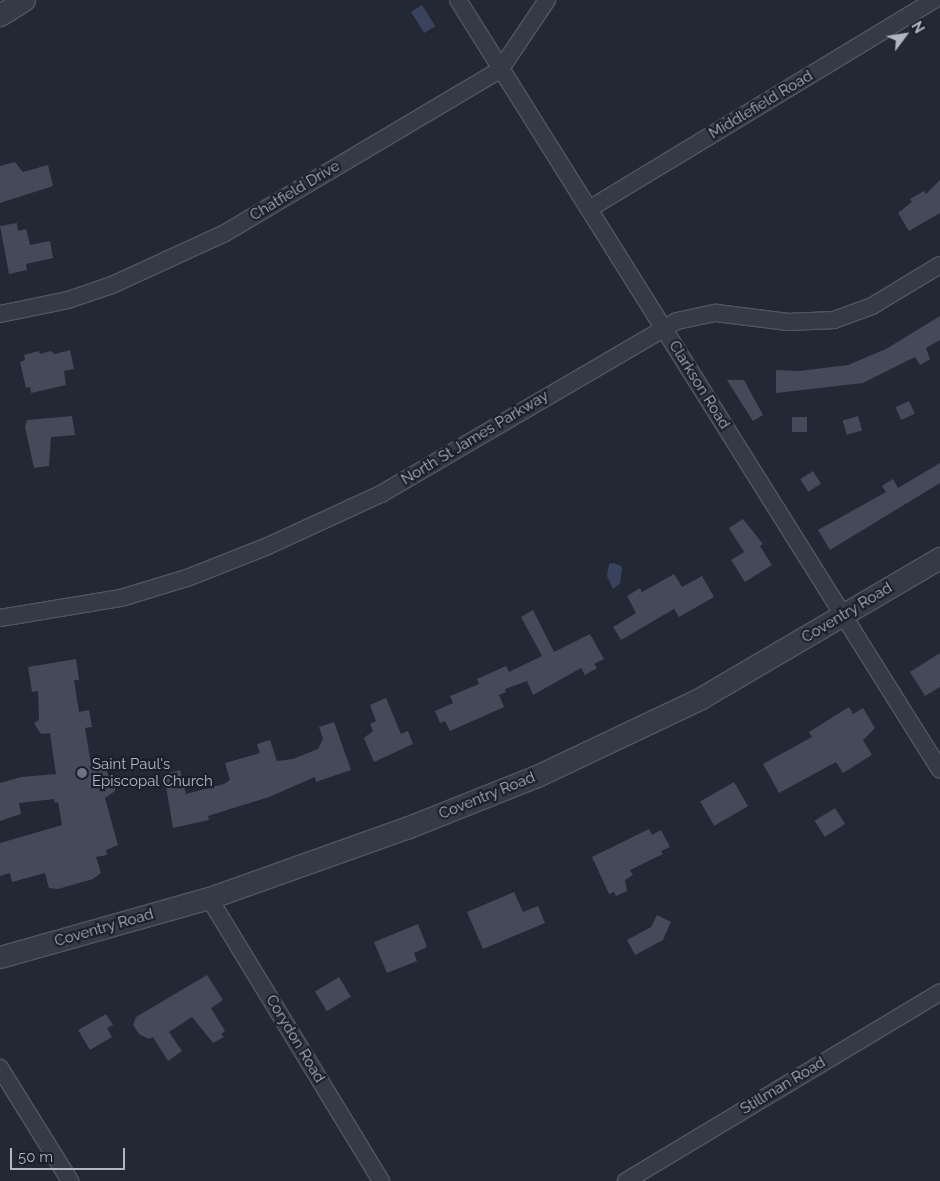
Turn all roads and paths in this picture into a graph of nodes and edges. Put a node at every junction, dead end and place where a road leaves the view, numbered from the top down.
1 (24, 0) edge
2 (458, 0) edge
3 (548, 0) edge
4 (934, 0) edge
5 (0, 15) edge
6 (500, 70) junction
7 (588, 209) junction
8 (940, 265) edge
9 (0, 314) edge
10 (663, 327) junction
11 (940, 558) edge
12 (844, 616) junction
13 (0, 618) edge
14 (940, 770) edge
15 (209, 898) junction
16 (0, 957) edge
17 (940, 992) edge
18 (0, 1068) edge
19 (70, 1181) edge
20 (382, 1181) edge
21 (626, 1181) edge

1 - 5 street
2 - 6 street, Clarkson Road
3 - 6 street, Chatfield Drive
4 - 7 street, Middlefield Road
6 - 7 street, Clarkson Road
6 - 9 street, Chatfield Drive
7 - 10 street, Clarkson Road
8 - 10 street, North St James Parkway
10 - 12 street, Clarkson Road
10 - 13 street, North St James Parkway
11 - 12 street, Coventry Road
12 - 14 street, Clarkson Road
12 - 15 street, Coventry Road
15 - 16 street, Coventry Road
15 - 20 street, Corydon Road
17 - 21 street, Stillman Road
18 - 19 street

